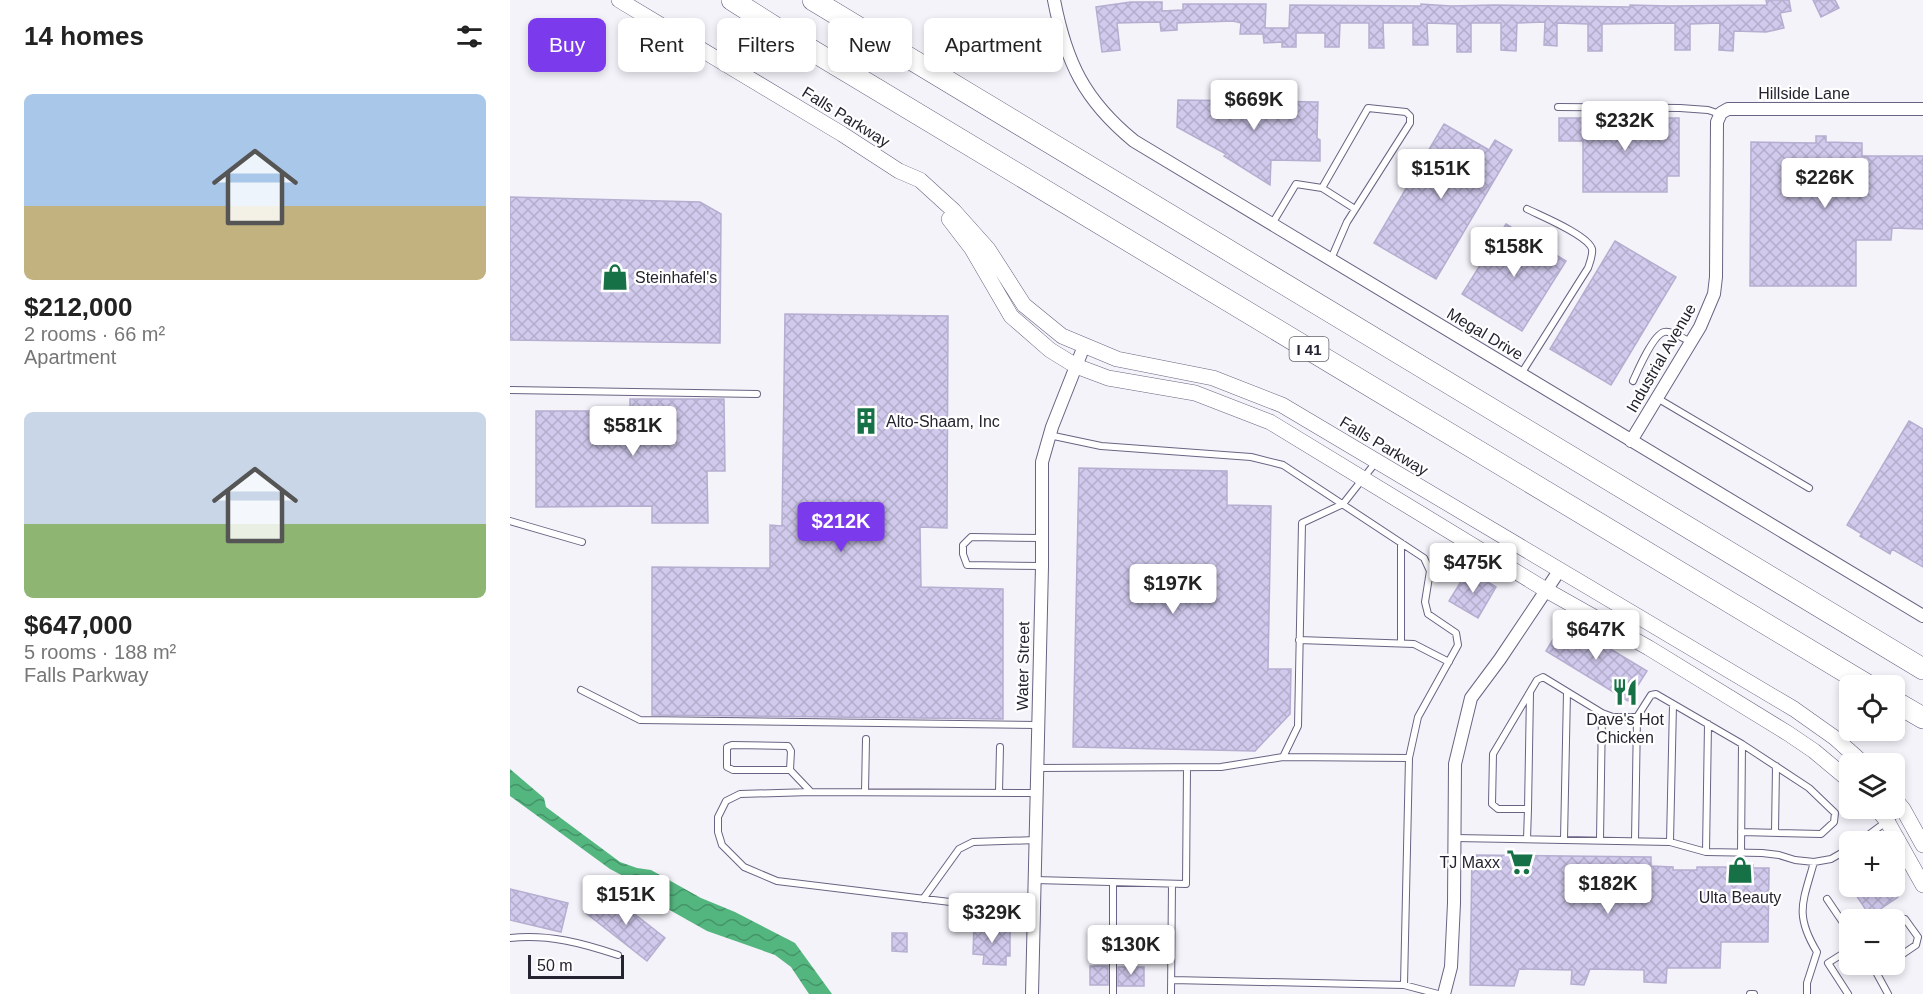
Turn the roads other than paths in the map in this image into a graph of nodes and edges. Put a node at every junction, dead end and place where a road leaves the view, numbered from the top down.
1 (619, 0) edge
2 (732, 0) edge
3 (813, 0) edge
4 (1054, 0) edge
5 (1558, 107) dead end
6 (1923, 110) edge
7 (1720, 114) junction
8 (899, 171) junction
9 (1323, 188) junction
10 (1355, 209) junction
11 (1527, 209) dead end
12 (1272, 224) junction
13 (1330, 260) junction
14 (1691, 342) junction
15 (1084, 346) junction
16 (1076, 366) junction
17 (1521, 374) junction
18 (1633, 381) dead end
19 (510, 390) edge
20 (757, 393) dead end
21 (1657, 398) junction
22 (1049, 435) junction
23 (1631, 441) junction
24 (1376, 462) junction
25 (1362, 479) junction
26 (1809, 488) dead end
27 (1343, 504) junction
28 (510, 521) edge
29 (1042, 538) junction
30 (582, 542) dead end
31 (1401, 543) junction
32 (1042, 566) junction
33 (1559, 571) junction
34 (1546, 590) junction
35 (1923, 616) edge
36 (1299, 640) junction
37 (1401, 643) junction
38 (1449, 662) junction
39 (1923, 668) edge
40 (1851, 675) edge
41 (581, 690) dead end
42 (1530, 691) junction
43 (1567, 692) junction
44 (1673, 704) junction
45 (1905, 707) edge
46 (1602, 712) junction
47 (1637, 717) junction
48 (1923, 718) edge
49 (1708, 724) junction
50 (1038, 725) junction
51 (866, 739) dead end
52 (1742, 744) junction
53 (1000, 747) dead end
54 (1852, 753) edge
55 (1283, 757) junction
56 (1409, 758) junction
57 (1776, 766) junction
58 (1037, 768) junction
59 (1187, 768) junction
60 (790, 770) junction
61 (1839, 771) edge
62 (811, 792) junction
63 (865, 792) junction
64 (999, 792) junction
65 (1037, 793) junction
66 (1527, 809) junction
67 (1905, 814) edge
68 (1887, 821) joint
69 (1874, 831) edge
70 (1741, 832) junction
71 (1775, 832) junction
72 (1455, 838) junction
73 (1527, 839) junction
74 (1036, 840) junction
75 (1564, 840) junction
76 (1600, 840) junction
77 (1635, 841) junction
78 (1670, 842) junction
79 (1923, 845) edge
80 (1706, 852) junction
81 (1741, 853) junction
82 (1839, 854) edge
83 (1814, 862) junction
84 (1035, 880) junction
85 (1113, 882) junction
86 (1172, 884) junction
87 (1923, 885) edge
88 (1827, 898) dead end
89 (923, 899) junction
90 (1034, 912) junction
91 (1839, 916) edge
92 (1905, 919) edge
93 (510, 938) edge
94 (1817, 951) junction
95 (1905, 952) edge
96 (618, 955) dead end
97 (1839, 956) edge
98 (1828, 963) junction
99 (1878, 975) edge
100 (1172, 980) junction
101 (1404, 985) junction
102 (1032, 994) edge
103 (1113, 994) edge
104 (1172, 994) edge
105 (1438, 994) edge
106 (1444, 994) edge
107 (1807, 994) edge
108 (1848, 994) edge
109 (1888, 994) edge

1 - 8 street, Falls Parkway
2 - 40 highway, I 41
3 - 39 highway, I 41
4 - 12 street, Megal Drive
5 - 7 lane
6 - 7 street, Hillside Lane
7 - 14 street, Industrial Avenue
8 - 15 street, Falls Parkway
8 - 16 street, Falls Parkway
9 - 10 lane
9 - 10 lane
9 - 12 lane
10 - 13 lane
11 - 17 lane
12 - 13 street, Megal Drive
13 - 17 street, Megal Drive
14 - 18 lane
14 - 21 street, Industrial Avenue
15 - 16 street, Water Street
15 - 24 street, Falls Parkway
16 - 22 street, Water Street
16 - 25 street, Falls Parkway
17 - 23 street, Megal Drive
19 - 20 lane
21 - 23 street, Industrial Avenue
21 - 26 lane
22 - 27 lane
22 - 29 street, Water Street
23 - 35 street, Megal Drive
24 - 25 lane
24 - 33 street, Falls Parkway
25 - 27 lane
25 - 34 street, Falls Parkway
27 - 31 lane
27 - 36 lane
28 - 30 lane
29 - 32 street, Water Street
29 - 32 lane
31 - 37 lane
31 - 38 lane
32 - 50 street, Water Street
33 - 34 street
33 - 54 street, Falls Parkway
34 - 61 street, Falls Parkway
34 - 72 street
36 - 37 lane
36 - 55 lane
37 - 38 lane
38 - 56 lane
41 - 50 lane
42 - 43 lane
42 - 66 lane
42 - 66 lane
43 - 46 lane
43 - 75 lane
44 - 47 lane
44 - 49 lane
44 - 78 lane
45 - 48 highway
46 - 47 lane
46 - 76 lane
47 - 77 lane
49 - 52 lane
49 - 80 lane
50 - 58 street, Water Street
51 - 63 lane
52 - 57 lane
52 - 70 lane
53 - 64 lane
55 - 56 lane
55 - 59 lane
56 - 101 lane
57 - 71 lane
57 - 71 lane
58 - 59 lane
58 - 65 street, Water Street
59 - 86 lane
60 - 60 lane
60 - 62 lane
62 - 63 lane
62 - 89 lane
63 - 64 lane
64 - 65 lane
65 - 74 street, Water Street
66 - 73 lane
67 - 79 street
68 - 69 lane
68 - 87 street
70 - 71 lane
70 - 81 lane
72 - 73 lane
72 - 106 street
73 - 75 lane
74 - 84 street, Water Street
74 - 89 lane
75 - 76 lane
76 - 77 lane
77 - 78 lane
78 - 80 lane
80 - 81 lane
81 - 83 lane
82 - 83 lane
83 - 94 lane
84 - 85 lane
84 - 90 street, Water Street
85 - 86 lane
85 - 103 lane
86 - 100 lane
88 - 91 lane
89 - 90 lane
90 - 102 street, Water Street
92 - 95 lane
93 - 96 lane
94 - 98 lane
94 - 107 lane
97 - 98 lane
98 - 108 lane
99 - 109 lane
100 - 101 lane
100 - 104 lane
101 - 105 lane

